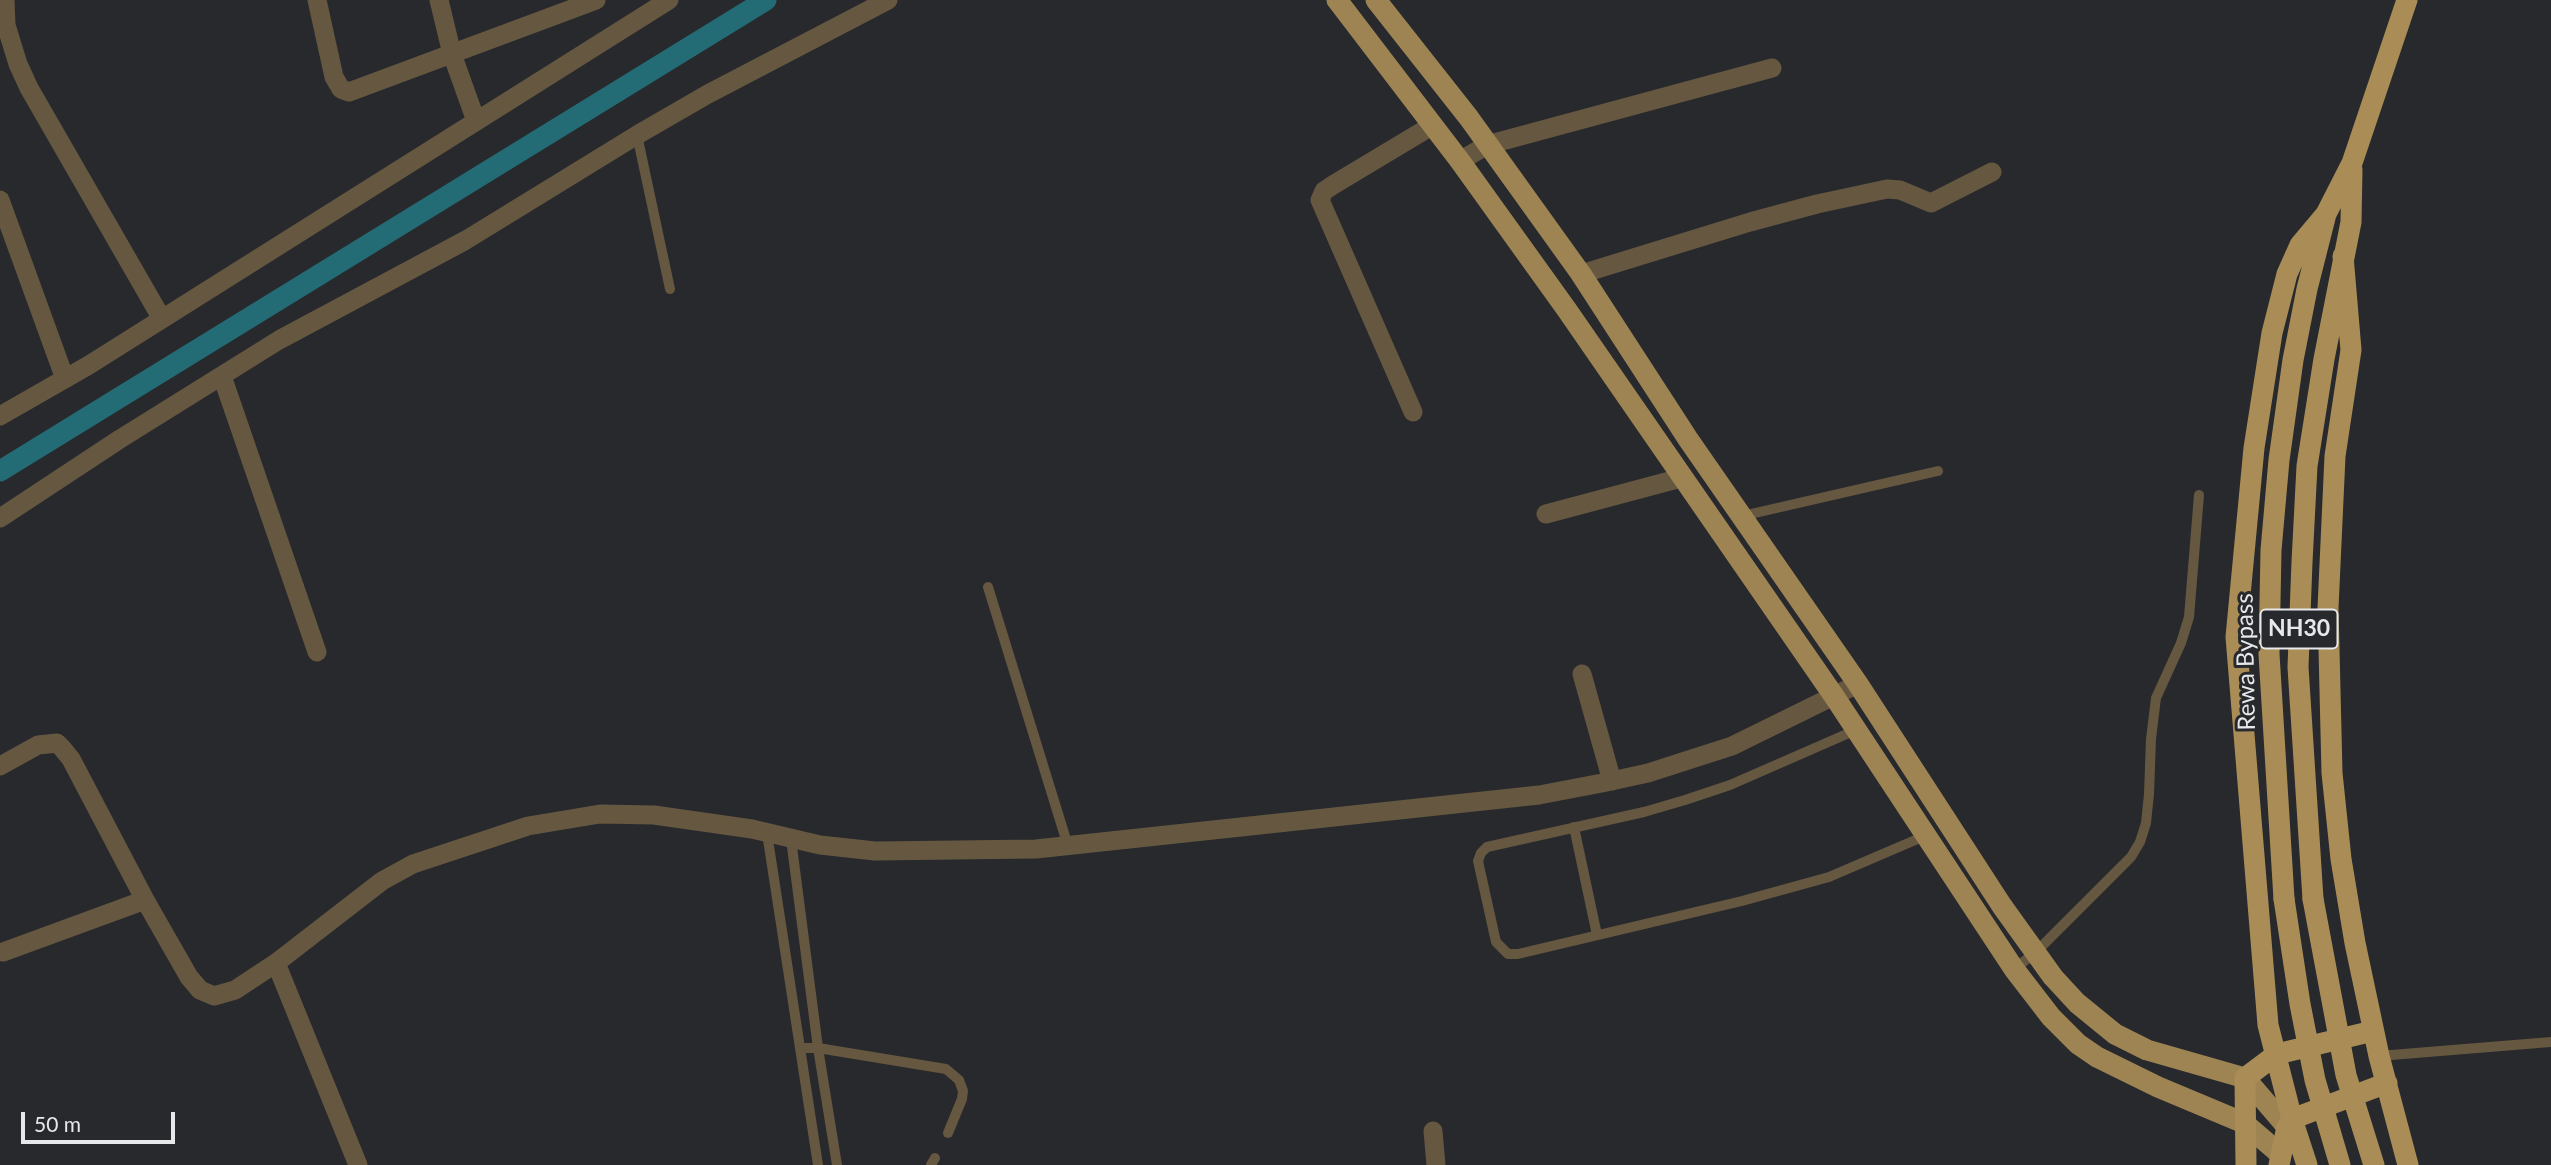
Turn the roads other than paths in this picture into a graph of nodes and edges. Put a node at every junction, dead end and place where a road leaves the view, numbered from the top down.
1 (5, 0) edge
2 (317, 0) edge
3 (439, 0) edge
4 (596, 0) edge
5 (669, 0) edge
6 (888, 0) edge
7 (1337, 0) edge
8 (1376, 0) edge
9 (2407, 0) edge
10 (3, 25) edge
11 (452, 54) junction
12 (1772, 68) dead end
13 (476, 121) junction
14 (1433, 125) junction
15 (637, 135) junction
16 (1487, 145) junction
17 (1460, 161) junction
18 (2352, 163) junction
19 (1992, 172) dead end
20 (0, 200) edge
21 (2326, 214) junction
22 (2343, 256) junction
23 (1581, 274) junction
24 (670, 289) dead end
25 (162, 319) junction
26 (222, 376) junction
27 (65, 379) junction
28 (1413, 412) dead end
29 (0, 416) edge
30 (1937, 471) dead end
31 (1681, 478) junction
32 (2199, 495) dead end
33 (1546, 514) dead end
34 (1742, 516) junction
35 (0, 518) edge
36 (988, 587) dead end
37 (317, 652) dead end
38 (1582, 674) dead end
39 (1858, 684) junction
40 (1834, 696) junction
41 (1857, 730) junction
42 (0, 766) edge
43 (1612, 781) junction
44 (1574, 827) junction
45 (767, 833) junction
46 (1927, 835) junction
47 (791, 839) junction
48 (1068, 846) junction
49 (145, 900) junction
50 (1597, 935) junction
51 (3, 952) dead end
52 (2035, 953) junction
53 (276, 963) junction
54 (2014, 969) junction
55 (2373, 1031) junction
56 (2551, 1042) edge
57 (800, 1048) junction
58 (818, 1048) junction
59 (2277, 1054) junction
60 (2379, 1056) junction
61 (2245, 1078) junction
62 (2387, 1083) junction
63 (2244, 1123) junction
64 (2290, 1123) junction
65 (1433, 1132) dead end
66 (947, 1133) dead end
67 (2279, 1160) edge
68 (358, 1165) edge
69 (818, 1165) edge
70 (837, 1165) edge
71 (1436, 1165) edge
72 (2245, 1165) edge
73 (2307, 1165) edge
74 (2340, 1165) edge
75 (2374, 1165) edge
76 (2408, 1165) edge

1 - 10 street
2 - 11 street
3 - 11 street
4 - 11 street
5 - 13 street
6 - 15 street
7 - 14 main road
8 - 16 main road
9 - 18 highway, Rewa Bypass / NH30
10 - 25 street
11 - 13 street
12 - 16 street
13 - 25 street
14 - 17 main road
14 - 28 street
15 - 24 lane
15 - 26 street
16 - 17 street
16 - 23 main road
17 - 31 main road
18 - 21 highway, Rewa Bypass / NH30
18 - 22 highway, Rewa Bypass / NH30
19 - 23 street
20 - 27 street
21 - 59 highway
21 - 74 highway, Rewa Bypass / NH30, bridge
22 - 55 highway
22 - 75 highway, Rewa Bypass / NH30, bridge
23 - 34 main road
25 - 27 street
26 - 35 street
26 - 37 street
27 - 29 street
30 - 34 lane
31 - 33 street
31 - 40 main road
32 - 52 lane
34 - 39 main road
36 - 48 lane
38 - 43 street
39 - 40 street
39 - 52 main road
40 - 41 main road
40 - 43 street
41 - 44 lane
41 - 46 main road
42 - 49 street
43 - 48 street
44 - 50 lane
44 - 50 lane
45 - 47 street
45 - 53 street
45 - 57 lane
46 - 50 lane
46 - 54 main road
47 - 48 street
47 - 58 lane
49 - 51 street
49 - 53 street
52 - 54 lane
52 - 61 main road
53 - 68 street
54 - 63 main road
55 - 59 highway
55 - 60 highway
56 - 60 lane
57 - 58 lane
57 - 69 lane
58 - 66 lane
58 - 70 lane
59 - 61 highway
59 - 64 highway
60 - 62 highway
61 - 63 highway
61 - 64 main road
62 - 64 highway
62 - 76 highway
63 - 67 main road
63 - 72 highway
64 - 67 highway
64 - 73 highway
65 - 71 street

